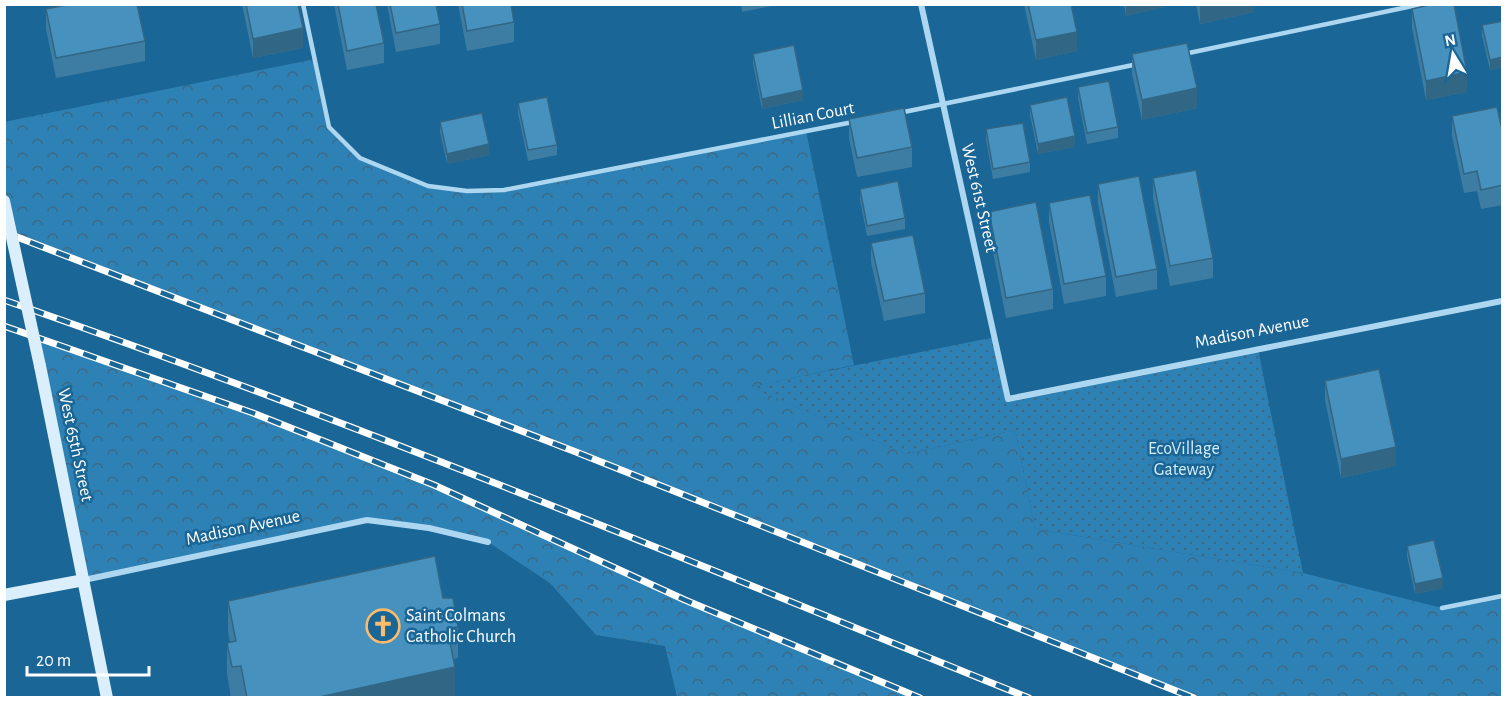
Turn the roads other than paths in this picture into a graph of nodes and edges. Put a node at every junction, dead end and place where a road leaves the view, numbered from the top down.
1 (303, 4) edge
2 (921, 4) edge
3 (1422, 4) edge
4 (1177, 56) edge
5 (1142, 63) edge
6 (943, 105) junction
7 (894, 114) edge
8 (861, 121) edge
9 (4, 201) edge
10 (1503, 301) edge
11 (1008, 399) joint
12 (488, 542) dead end
13 (84, 580) junction
14 (4, 595) edge
15 (1503, 596) edge
16 (1442, 608) dead end
17 (107, 698) edge

1 - 8 lane, Lillian Court
2 - 6 street, West 61st Street
3 - 4 lane
5 - 6 lane
6 - 7 lane
6 - 11 street, West 61st Street
9 - 13 street, West 65th Street, bridge
10 - 11 street, Madison Avenue
12 - 13 street, Madison Avenue
13 - 14 street, Madison Avenue
13 - 17 street, West 65th Street
15 - 16 lane

